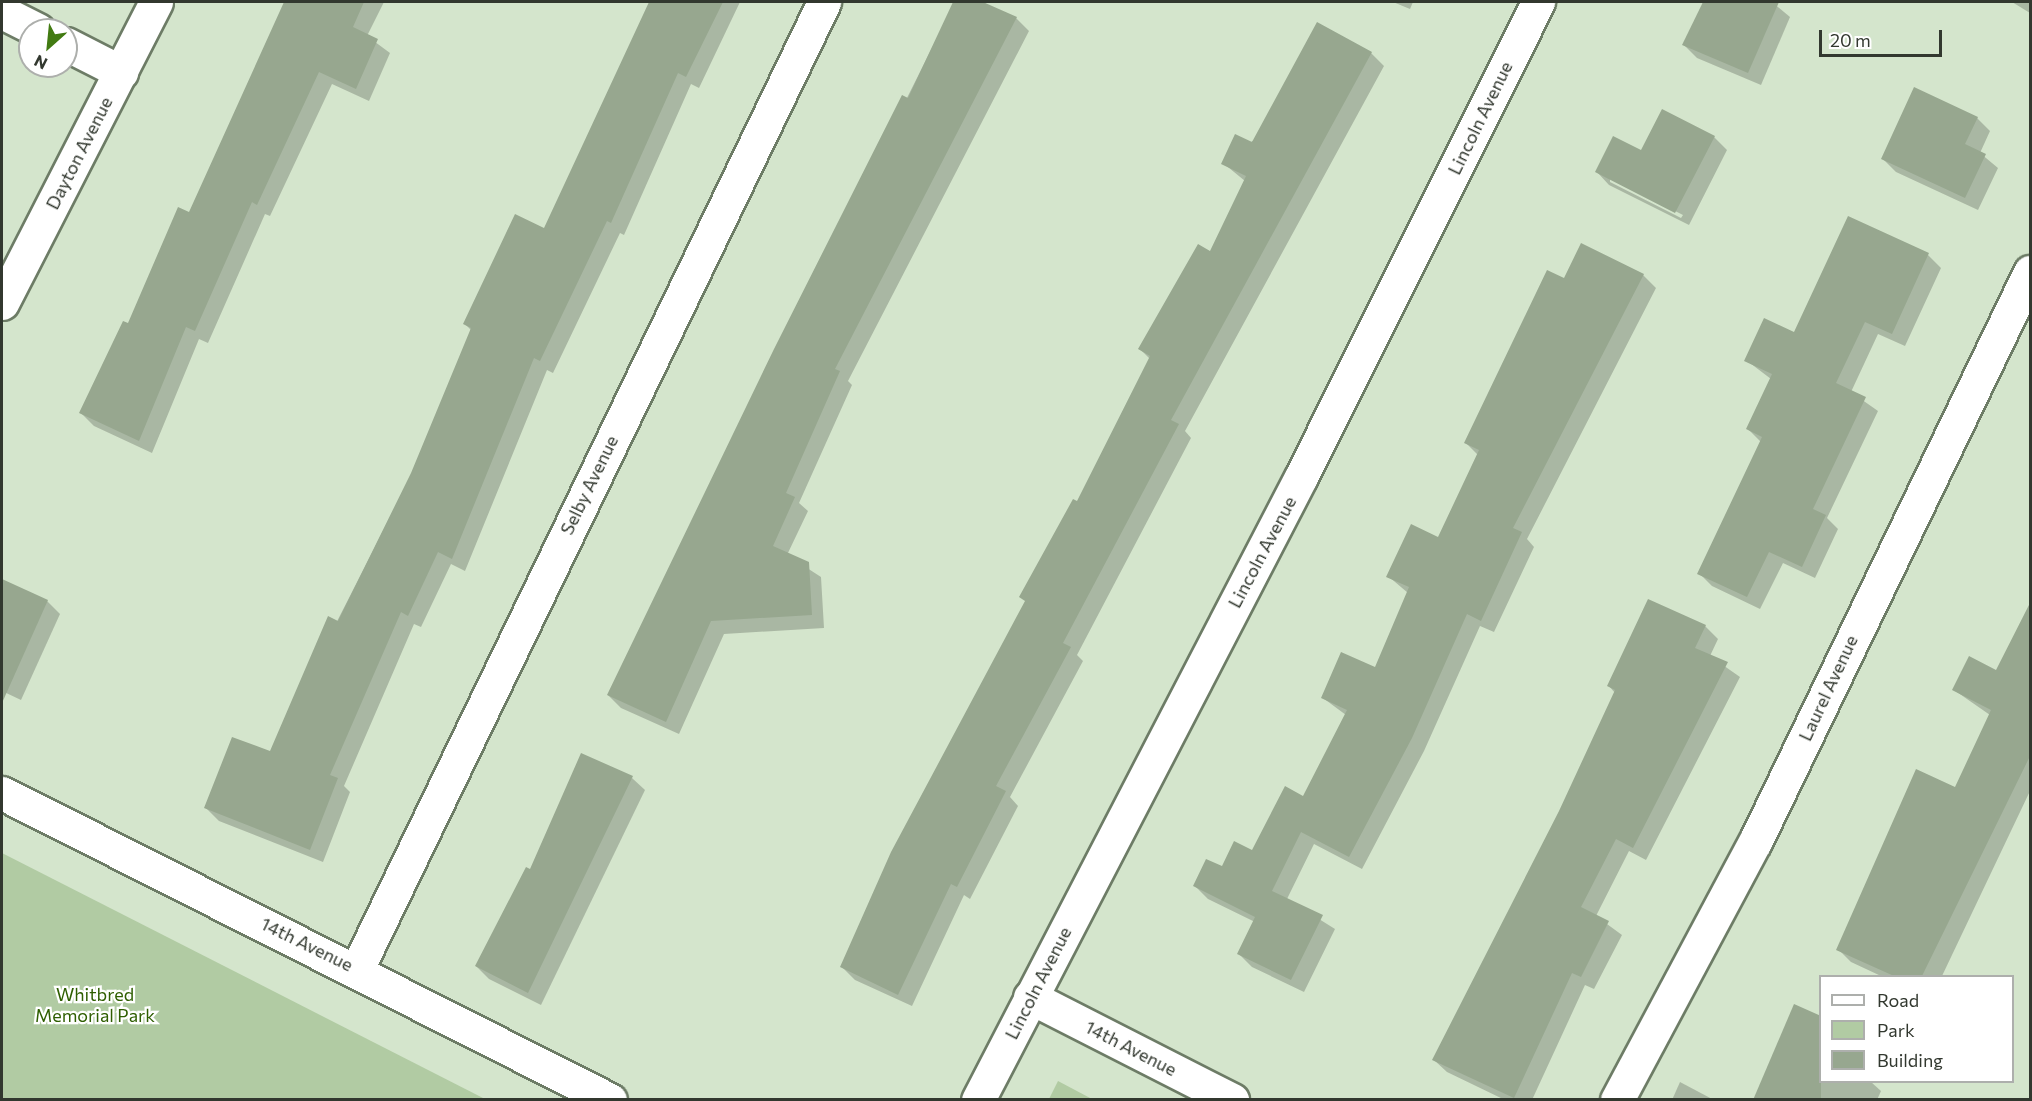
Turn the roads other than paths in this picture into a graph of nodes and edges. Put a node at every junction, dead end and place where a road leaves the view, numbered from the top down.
1 (156, 2) edge
2 (824, 2) edge
3 (1538, 2) edge
4 (2, 12) edge
5 (18, 20) edge
6 (78, 50) edge
7 (121, 72) junction
8 (2031, 272) edge
9 (2, 303) edge
10 (2, 793) edge
11 (357, 969) junction
12 (1030, 997) junction
13 (610, 1100) edge
14 (978, 1100) edge
15 (1232, 1100) edge
16 (1617, 1100) edge

1 - 7 street, Dayton Avenue
2 - 11 street, Selby Avenue
3 - 12 street, Lincoln Avenue
4 - 5 street
6 - 7 street
7 - 9 street, Dayton Avenue
8 - 16 street, Laurel Avenue
10 - 11 street, 14th Avenue
11 - 13 street, 14th Avenue
12 - 14 street, Lincoln Avenue
12 - 15 street, 14th Avenue

